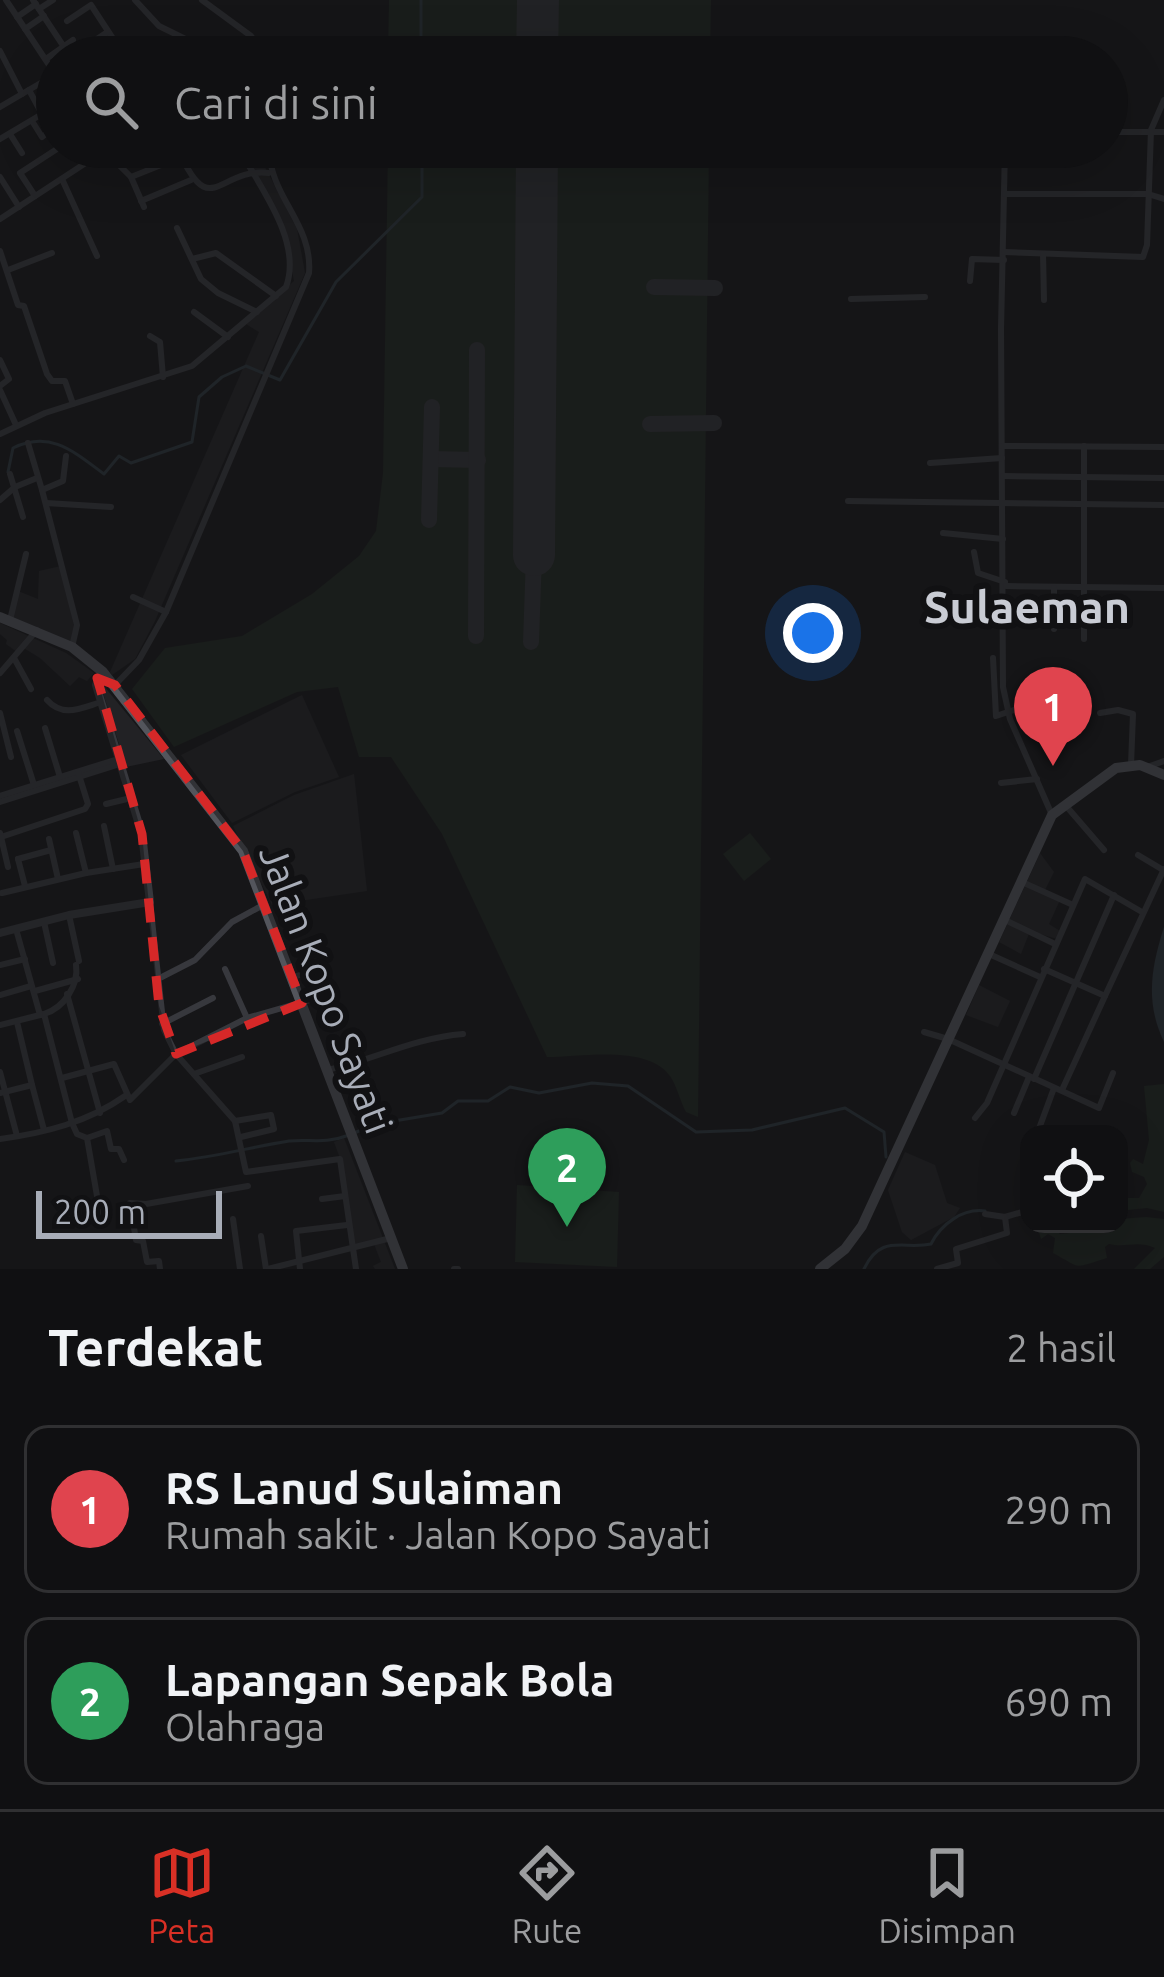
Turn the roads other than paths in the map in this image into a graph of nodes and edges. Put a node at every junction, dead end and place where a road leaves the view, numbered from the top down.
1 (6, 0) edge
2 (53, 0) edge
3 (135, 0) edge
4 (202, 0) edge
5 (90, 2) edge
6 (38, 7) edge
7 (17, 16) junction
8 (67, 21) dead end
9 (25, 29) junction
10 (106, 33) junction
11 (57, 36) edge
12 (102, 36) edge
13 (108, 36) edge
14 (178, 36) edge
15 (251, 36) edge
16 (36, 45) edge
17 (0, 52) edge
18 (36, 85) edge
19 (25, 92) junction
20 (1164, 100) edge
21 (36, 105) edge
22 (0, 107) edge
23 (36, 118) edge
24 (32, 121) junction
25 (36, 127) edge
26 (1151, 130) junction
27 (1128, 131) edge
28 (1164, 132) edge
29 (10, 134) junction
30 (0, 139) edge
31 (22, 153) dead end
32 (36, 163) edge
33 (77, 168) edge
34 (122, 168) edge
35 (155, 168) edge
36 (186, 168) edge
37 (250, 168) edge
38 (270, 168) edge
39 (1005, 168) edge
40 (252, 172) junction
41 (20, 173) junction
42 (270, 174) junction
43 (131, 177) junction
44 (62, 179) junction
45 (190, 180) junction
46 (2, 181) edge
47 (1005, 194) junction
48 (1148, 194) junction
49 (35, 196) junction
50 (1164, 199) edge
51 (19, 207) junction
52 (0, 219) edge
53 (177, 228) dead end
54 (0, 250) edge
55 (52, 253) dead end
56 (1043, 254) junction
57 (98, 256) dead end
58 (1004, 256) junction
59 (192, 259) junction
60 (8, 270) junction
61 (970, 281) dead end
62 (11, 292) dead end
63 (0, 295) edge
64 (276, 296) junction
65 (925, 297) dead end
66 (850, 299) dead end
67 (1044, 300) dead end
68 (194, 312) dead end
69 (257, 312) junction
70 (150, 335) dead end
71 (228, 337) junction
72 (0, 359) edge
73 (163, 377) junction
74 (0, 388) edge
75 (73, 404) junction
76 (16, 425) junction
77 (0, 434) edge
78 (28, 442) dead end
79 (1002, 446) junction
80 (1084, 446) junction
81 (1164, 447) edge
82 (66, 456) dead end
83 (1002, 458) junction
84 (931, 463) dead end
85 (10, 474) dead end
86 (1003, 476) junction
87 (1084, 476) junction
88 (38, 478) junction
89 (1164, 478) edge
90 (14, 487) junction
91 (42, 490) junction
92 (0, 498) edge
93 (848, 501) dead end
94 (46, 503) junction
95 (1003, 504) junction
96 (1082, 505) junction
97 (1164, 505) edge
98 (111, 507) dead end
99 (23, 517) dead end
100 (943, 533) dead end
101 (1003, 539) junction
102 (974, 552) dead end
103 (26, 554) dead end
104 (1005, 584) junction
105 (1054, 588) junction
106 (1164, 588) edge
107 (1084, 589) junction
108 (133, 596) dead end
109 (1030, 610) dead end
110 (166, 612) junction
111 (980, 612) dead end
112 (1004, 615) junction
113 (5, 618) edge
114 (1054, 629) dead end
115 (37, 630) junction
116 (1084, 639) dead end
117 (72, 647) junction
118 (14, 658) junction
119 (993, 658) dead end
120 (103, 672) junction
121 (0, 673) edge
122 (115, 685) junction
123 (31, 689) dead end
124 (47, 700) dead end
125 (101, 702) junction
126 (1023, 707) dead end
127 (0, 713) edge
128 (1100, 713) dead end
129 (1009, 714) junction
130 (45, 728) dead end
131 (17, 731) dead end
132 (11, 758) dead end
133 (1164, 761) edge
134 (119, 762) junction
135 (1131, 765) junction
136 (1147, 767) junction
137 (79, 774) junction
138 (1164, 775) edge
139 (60, 777) junction
140 (1001, 783) dead end
141 (1039, 783) junction
142 (35, 788) junction
143 (131, 798) junction
144 (0, 799) edge
145 (106, 804) dead end
146 (1058, 809) junction
147 (104, 826) dead end
148 (76, 833) dead end
149 (1, 835) edge
150 (49, 839) dead end
151 (51, 850) junction
152 (1104, 850) dead end
153 (1138, 855) dead end
154 (13, 862) junction
155 (144, 864) junction
156 (113, 868) junction
157 (1163, 870) edge
158 (86, 873) junction
159 (58, 879) junction
160 (1018, 881) junction
161 (25, 886) junction
162 (2, 893) edge
163 (1114, 895) junction
164 (150, 902) junction
165 (265, 904) junction
166 (1073, 905) junction
167 (1142, 912) junction
168 (69, 915) junction
169 (1001, 919) junction
170 (44, 922) junction
171 (16, 929) junction
172 (0, 933) edge
173 (1055, 944) junction
174 (986, 952) junction
175 (25, 958) junction
176 (52, 963) dead end
177 (0, 965) edge
178 (323, 968) dead end
179 (225, 970) dead end
180 (1042, 973) junction
181 (293, 977) junction
182 (78, 979) junction
183 (156, 980) junction
184 (1075, 982) junction
185 (33, 988) junction
186 (67, 994) junction
187 (331, 994) dead end
188 (0, 995) edge
189 (1105, 996) junction
190 (213, 998) dead end
191 (302, 1003) junction
192 (71, 1007) junction
193 (56, 1010) junction
194 (42, 1014) junction
195 (247, 1018) junction
196 (17, 1022) junction
197 (162, 1024) junction
198 (0, 1025) edge
199 (924, 1032) dead end
200 (463, 1034) dead end
201 (945, 1036) junction
202 (176, 1054) junction
203 (242, 1057) dead end
204 (1004, 1066) junction
205 (89, 1070) junction
206 (327, 1070) junction
207 (0, 1072) edge
208 (1113, 1073) dead end
209 (194, 1074) junction
210 (62, 1078) junction
211 (1032, 1078) junction
212 (32, 1084) junction
213 (1058, 1090) junction
214 (3, 1093) edge
215 (126, 1098) junction
216 (100, 1113) junction
217 (1014, 1113) dead end
218 (975, 1118) dead end
219 (235, 1121) junction
220 (72, 1123) junction
221 (1041, 1125) edge
222 (44, 1131) junction
223 (17, 1136) junction
224 (241, 1137) junction
225 (0, 1138) edge
226 (87, 1138) junction
227 (124, 1160) dead end
228 (248, 1186) dead end
229 (345, 1196) junction
230 (322, 1199) dead end
231 (1020, 1212) edge
232 (985, 1214) dead end
233 (1005, 1216) junction
234 (233, 1219) dead end
235 (102, 1225) dead end
236 (347, 1225) junction
237 (261, 1236) dead end
238 (391, 1238) junction
239 (352, 1251) junction
240 (300, 1266) edge
241 (286, 1268) edge
242 (160, 1269) edge
243 (239, 1269) edge
244 (267, 1269) edge
245 (356, 1269) edge
246 (403, 1269) edge
247 (820, 1269) edge
248 (937, 1269) edge

1 - 7 street
2 - 6 street
3 - 14 street
4 - 15 street
5 - 8 street
5 - 10 street
6 - 7 street
6 - 9 street
6 - 11 street
7 - 9 street
9 - 16 street
10 - 12 street
10 - 13 street
17 - 19 street
18 - 19 street
19 - 21 street
19 - 22 street
20 - 26 street
23 - 24 street
24 - 25 street
24 - 29 street
26 - 27 street
26 - 28 street
26 - 48 street
29 - 30 street
29 - 31 street
32 - 41 street
33 - 44 street
34 - 43 street
35 - 43 street
36 - 45 street
37 - 40 street
38 - 42 street
39 - 47 street
40 - 42 street
40 - 45 street
40 - 64 street
41 - 46 street
41 - 49 street
42 - 110 street
43 - 45 street
44 - 49 street
44 - 57 street
46 - 51 street
47 - 48 street
47 - 58 street
48 - 50 street
48 - 56 street
49 - 51 street
51 - 52 street
53 - 59 street
54 - 60 street
55 - 60 street
56 - 58 street
56 - 67 street
58 - 61 street
58 - 79 street
59 - 64 street
59 - 69 street
60 - 75 street
62 - 63 street
64 - 69 street
65 - 66 street
68 - 71 street
69 - 71 street
70 - 73 street
71 - 73 street
72 - 74 street
73 - 75 street
74 - 76 street
75 - 76 street
76 - 77 street
78 - 88 street
79 - 80 street
79 - 83 street
80 - 81 street
80 - 87 street
82 - 91 street
83 - 84 street
83 - 86 street
85 - 90 street
86 - 87 street
86 - 95 street
87 - 89 street
87 - 96 street
88 - 90 street
88 - 91 street
90 - 92 street
90 - 99 street
91 - 94 street
93 - 95 street
94 - 98 street
94 - 117 street
95 - 96 street
95 - 101 street
96 - 97 street
96 - 107 street
100 - 101 street
101 - 104 street
102 - 104 street
103 - 113 street
104 - 105 street
104 - 112 street
105 - 107 street
105 - 114 street
106 - 107 street
107 - 116 street
108 - 110 street
109 - 112 street
110 - 122 street
111 - 112 street
112 - 129 street
113 - 115 main road, Jalan Kopo Sayati
115 - 117 main road, Jalan Kopo Sayati
115 - 118 street
117 - 120 main road, Jalan Kopo Sayati
118 - 121 street
118 - 123 street
119 - 129 street
120 - 122 main road, Jalan Kopo Sayati
120 - 125 street
122 - 165 main road, Jalan Kopo Sayati
124 - 125 street
125 - 134 street
126 - 129 street
127 - 132 street
128 - 135 street
129 - 141 street
130 - 139 street
131 - 142 street
133 - 136 street
134 - 137 street
134 - 143 street
135 - 136 main road
135 - 146 main road
136 - 138 main road
137 - 139 street
137 - 142 street
137 - 149 street
139 - 142 street
140 - 141 street
141 - 146 street
142 - 144 street
143 - 145 street
143 - 155 street
146 - 152 street
146 - 160 main road
147 - 156 street
148 - 158 street
149 - 154 street
150 - 151 street
151 - 154 street
151 - 159 street
153 - 157 street
154 - 161 street
155 - 156 street
155 - 164 street
156 - 158 street
157 - 167 street
158 - 159 street
159 - 161 street
160 - 166 street
160 - 169 main road
161 - 162 street
163 - 166 street
163 - 167 street
163 - 184 street
164 - 168 street
164 - 183 street
165 - 181 main road, Jalan Kopo Sayati
165 - 183 street
166 - 173 street
167 - 189 street
168 - 170 street
168 - 182 street
169 - 173 street
169 - 174 main road
170 - 171 street
170 - 176 street
171 - 172 street
171 - 175 street
173 - 180 street
174 - 180 street
174 - 201 main road
175 - 177 street
175 - 185 street
178 - 181 street
179 - 195 street
180 - 184 street
180 - 204 street
181 - 191 main road, Jalan Kopo Sayati
182 - 185 street
182 - 186 street
183 - 197 street
184 - 189 street
184 - 211 street
185 - 188 street
185 - 194 street
186 - 192 street
186 - 193 street
187 - 191 street
189 - 213 street
190 - 197 street
191 - 195 street
191 - 206 main road, Jalan Kopo Sayati
192 - 193 street
192 - 205 street
193 - 194 street
194 - 196 street
194 - 210 street
195 - 202 street
196 - 198 street
196 - 212 street
197 - 202 street
199 - 201 street
200 - 206 street
201 - 204 street
201 - 247 main road
202 - 209 street
202 - 215 street
203 - 209 street
204 - 211 street
204 - 218 street
205 - 210 street
205 - 215 street
205 - 216 street
206 - 238 main road, Jalan Kopo Sayati
207 - 214 street
208 - 213 street
209 - 219 street
210 - 220 street
211 - 213 street
211 - 217 street
212 - 214 street
212 - 222 street
213 - 221 street
214 - 223 street
215 - 216 street
216 - 220 street
219 - 224 street
219 - 224 street
220 - 222 street
220 - 226 street
222 - 223 street
223 - 225 street
224 - 229 street
226 - 227 street
226 - 235 street
228 - 242 street
229 - 230 street
229 - 236 street
231 - 233 street
232 - 233 street
233 - 248 street
234 - 243 street
236 - 239 street
236 - 240 street
237 - 244 street
238 - 239 street
238 - 246 main road, Jalan Kopo Sayati
239 - 240 street
239 - 245 street
240 - 241 street
241 - 244 street

